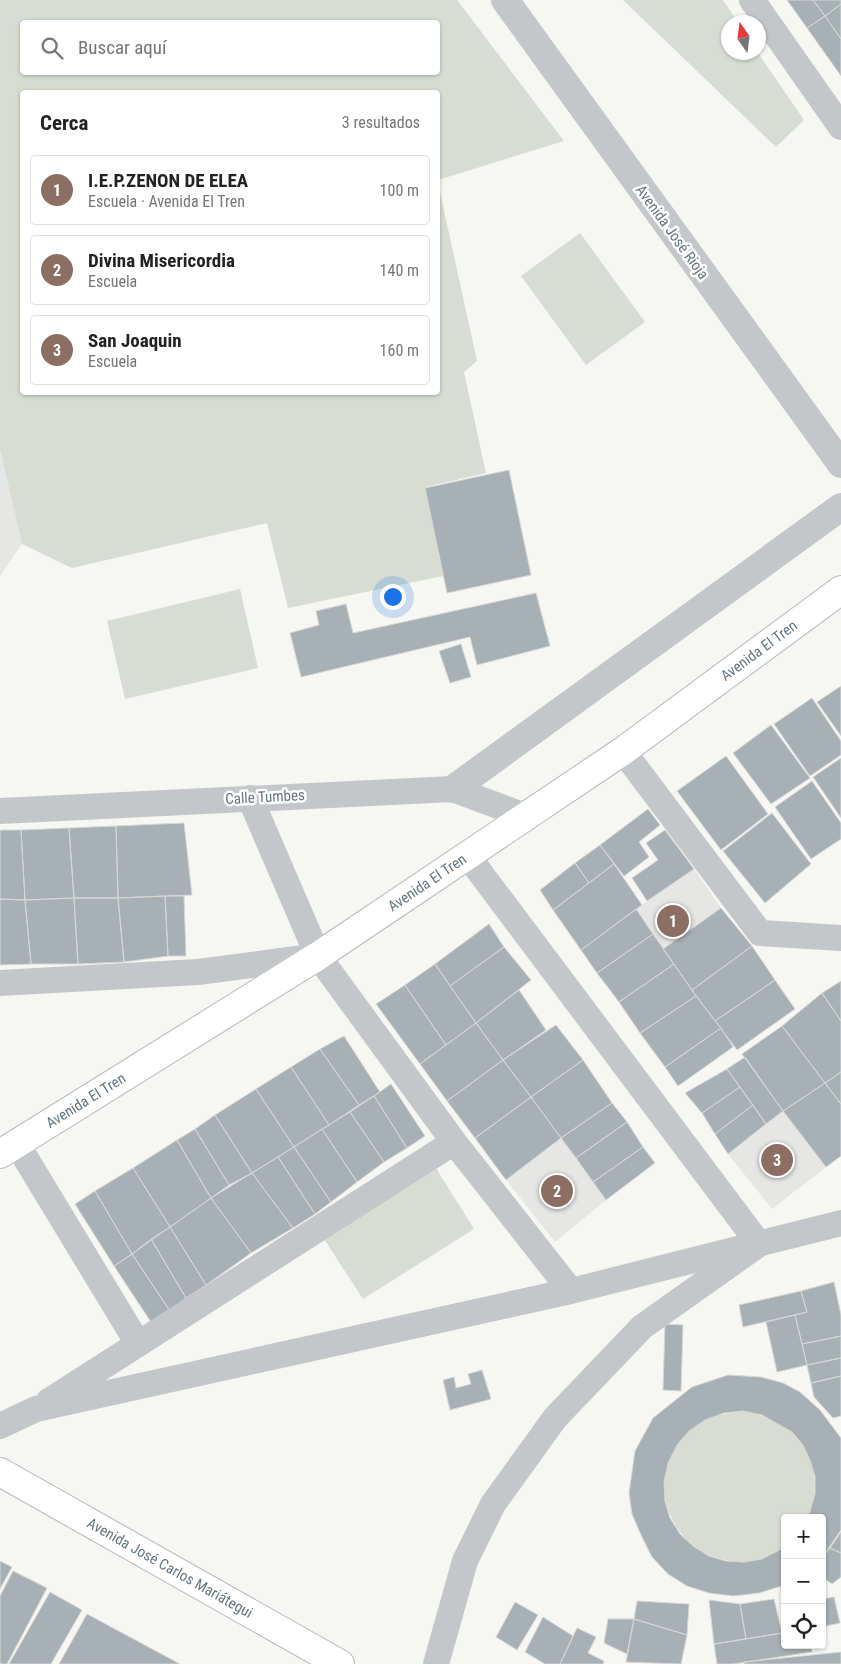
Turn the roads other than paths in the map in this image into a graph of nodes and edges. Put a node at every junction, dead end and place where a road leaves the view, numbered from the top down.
1 (505, 0) edge
2 (752, 0) edge
3 (840, 121) edge
4 (841, 464) edge
5 (841, 507) edge
6 (841, 590) edge
7 (623, 750) junction
8 (453, 789) junction
9 (250, 798) junction
10 (0, 811) edge
11 (525, 816) junction
12 (468, 855) junction
13 (841, 938) edge
14 (318, 956) junction
15 (0, 983) edge
16 (454, 1142) junction
17 (8, 1149) edge
18 (841, 1223) edge
19 (758, 1244) junction
20 (571, 1291) junction
21 (138, 1342) junction
22 (36, 1409) junction
23 (0, 1426) edge
24 (0, 1472) edge
25 (339, 1664) edge
26 (436, 1664) edge

1 - 4 street, Avenida José Rioja
2 - 3 street
5 - 8 street
6 - 7 main road, Avenida El Tren
7 - 11 main road, Avenida El Tren
7 - 13 street
8 - 9 street, Calle Tumbes
8 - 11 street, Calle Tumbes
9 - 10 street, Calle Tumbes
9 - 14 street
11 - 12 main road, Avenida El Tren
12 - 14 main road, Avenida El Tren
12 - 19 street
14 - 15 street
14 - 16 street
14 - 17 main road, Avenida El Tren
16 - 20 street
16 - 21 street
17 - 21 street
18 - 19 street
19 - 20 street
19 - 26 street
20 - 22 street
21 - 22 street
22 - 23 street
24 - 25 main road, Avenida José Carlos Mariátegui

